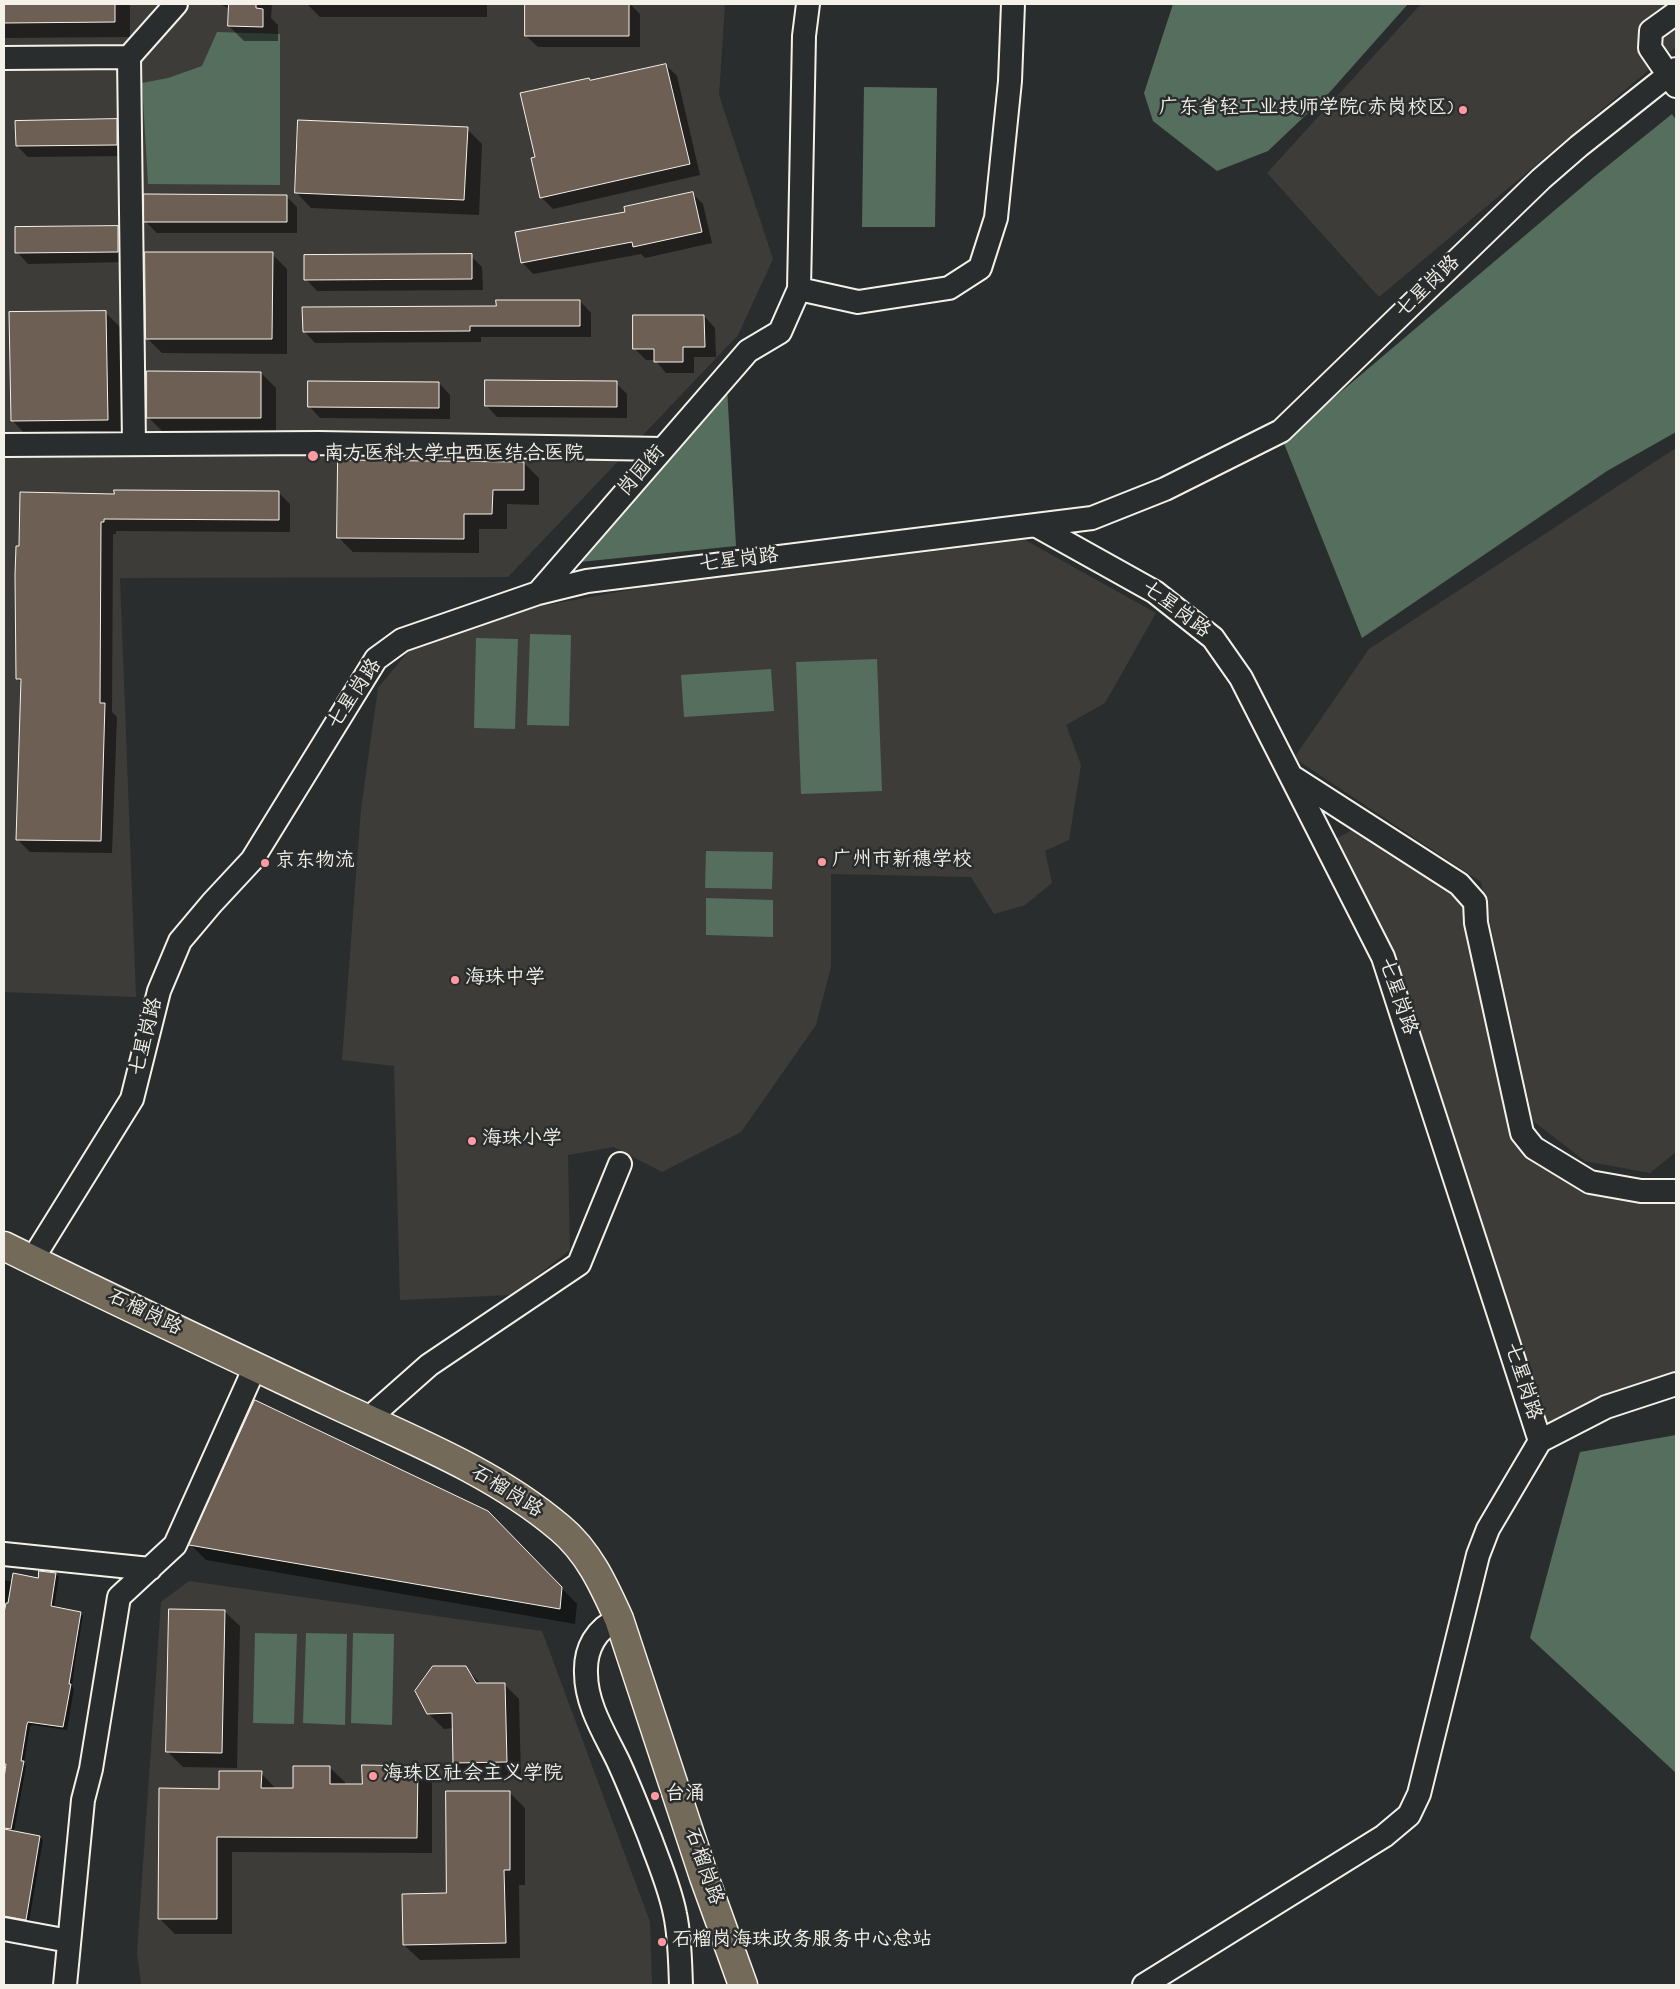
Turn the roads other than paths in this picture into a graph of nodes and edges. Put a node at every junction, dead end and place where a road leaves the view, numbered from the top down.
1 (176, 4) edge
2 (808, 4) edge
3 (1013, 4) edge
4 (1676, 13) edge
5 (128, 57) junction
6 (4, 58) edge
7 (1674, 77) edge
8 (800, 289) junction
9 (134, 444) junction
10 (4, 445) edge
11 (663, 449) junction
12 (1036, 525) junction
13 (538, 593) junction
14 (1290, 776) junction
15 (620, 1164) dead end
16 (1676, 1191) edge
17 (4, 1246) edge
18 (32, 1260) junction
19 (255, 1367) junction
20 (1676, 1384) edge
21 (368, 1419) junction
22 (1540, 1441) junction
23 (4, 1554) edge
24 (150, 1569) junction
25 (619, 1619) junction
26 (4, 1929) edge
27 (69, 1941) junction
28 (65, 1985) edge
29 (680, 1985) edge
30 (743, 1985) edge
31 (1144, 1985) edge

1 - 5 street
2 - 8 street
3 - 8 street
4 - 7 street
5 - 6 street
5 - 9 street
7 - 12 street, 七星岗路
8 - 11 street, 岗园街
9 - 10 street
9 - 11 street
11 - 13 street, 岗园街
12 - 13 street, 七星岗路
12 - 14 street, 七星岗路
13 - 18 street, 七星岗路
14 - 16 street
14 - 22 street, 七星岗路
15 - 21 street
17 - 18 main road, 石榴岗路
18 - 19 main road, 石榴岗路
19 - 21 main road, 石榴岗路
19 - 24 street
20 - 22 street, 七星岗路
21 - 25 main road, 石榴岗路
22 - 31 street
23 - 24 street
24 - 27 street
25 - 29 street
25 - 30 main road, 石榴岗路
26 - 27 street
27 - 28 street

